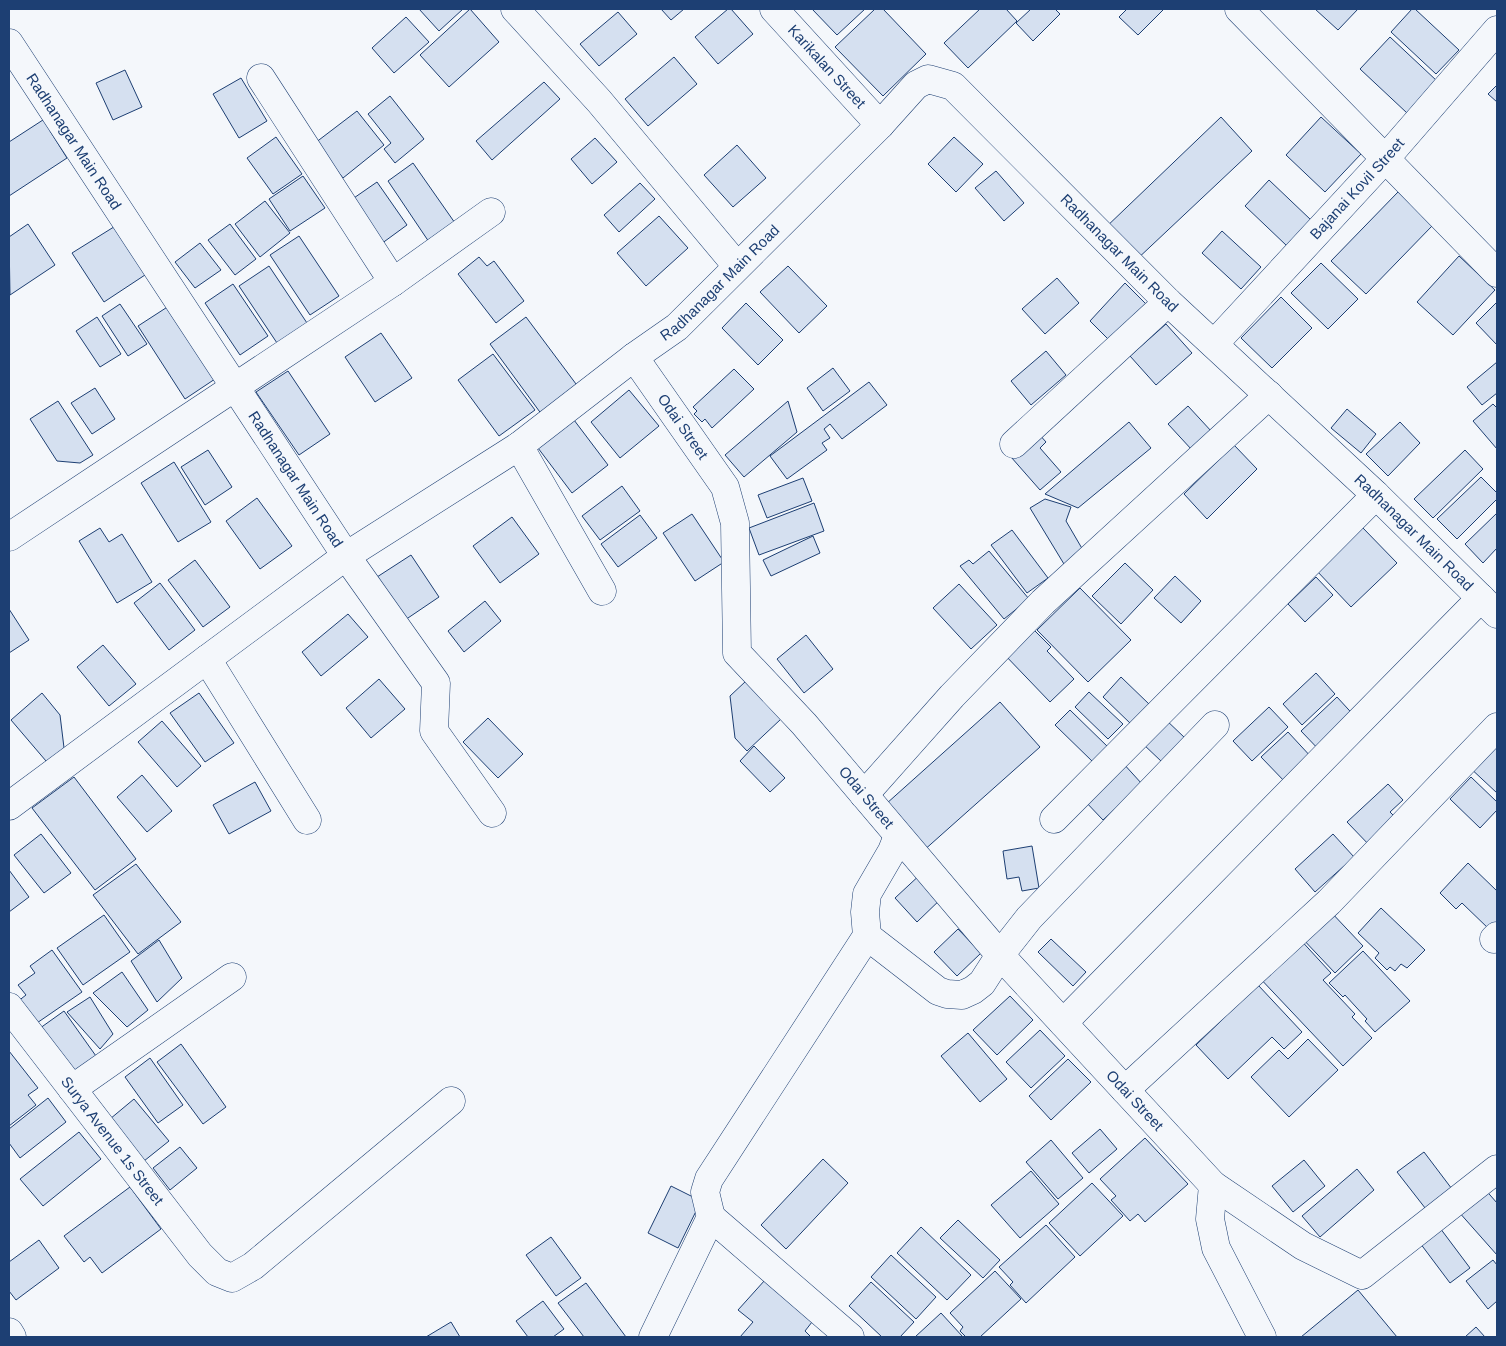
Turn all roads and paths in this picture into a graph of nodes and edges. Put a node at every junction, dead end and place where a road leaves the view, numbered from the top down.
1 (515, 9) edge
2 (774, 9) edge
3 (1239, 9) edge
4 (1497, 30) edge
5 (9, 43) edge
6 (261, 78) dead end
7 (880, 125) junction
8 (1385, 159) junction
9 (491, 212) dead end
10 (737, 266) junction
11 (1497, 273) edge
12 (393, 282) junction
13 (1168, 302) junction
14 (1214, 344) junction
15 (634, 357) junction
16 (235, 386) junction
17 (1269, 395) junction
18 (1014, 444) dead end
19 (519, 446) junction
20 (1376, 495) junction
21 (9, 537) edge
22 (346, 556) junction
23 (602, 591) dead end
24 (1489, 606) edge
25 (207, 659) junction
26 (1215, 725) dead end
27 (1497, 727) edge
28 (864, 795) junction
29 (9, 806) edge
30 (492, 813) dead end
31 (1054, 819) dead end
32 (307, 820) dead end
33 (898, 836) junction
34 (867, 936) junction
35 (1000, 955) junction
36 (232, 977) dead end
37 (9, 1006) edge
38 (1063, 1023) junction
39 (72, 1089) junction
40 (1125, 1090) junction
41 (451, 1101) dead end
42 (1497, 1169) edge
43 (1213, 1185) junction
44 (711, 1217) junction
45 (9, 1332) edge
46 (1255, 1334) edge
47 (12, 1337) edge
48 (653, 1337) edge
49 (850, 1337) edge

1 - 10 street
2 - 7 street, Karikalan Street
3 - 8 street
4 - 8 street, Bajanai Kovil Street
5 - 16 street, Radhanagar Main Road
6 - 12 street
7 - 10 street, Radhanagar Main Road
7 - 13 street, Radhanagar Main Road
8 - 11 street
8 - 14 street, Bajanai Kovil Street
9 - 12 street
10 - 15 street, Radhanagar Main Road
12 - 16 street
13 - 14 street, Radhanagar Main Road
13 - 18 street
14 - 17 street, Radhanagar Main Road
15 - 19 street, Radhanagar Main Road
15 - 28 street, Odai Street
16 - 21 street
16 - 22 street, Radhanagar Main Road
17 - 20 street, Radhanagar Main Road
17 - 28 street
19 - 22 street, Radhanagar Main Road
19 - 23 street
20 - 24 street, Radhanagar Main Road
20 - 31 street
22 - 25 street
22 - 30 street
24 - 38 street
25 - 29 street
25 - 32 street
26 - 35 street
27 - 40 street
28 - 33 street, Odai Street
33 - 34 street
33 - 35 street, Odai Street
34 - 35 street
34 - 44 street
35 - 38 street, Odai Street
36 - 39 street
37 - 39 street, Surya Avenue 1s Street
38 - 40 street, Odai Street
39 - 41 street, Surya Avenue 1s Street
40 - 43 street, Odai Street
42 - 43 street, Odai Street
43 - 46 street
44 - 48 street
44 - 49 street
45 - 47 street

